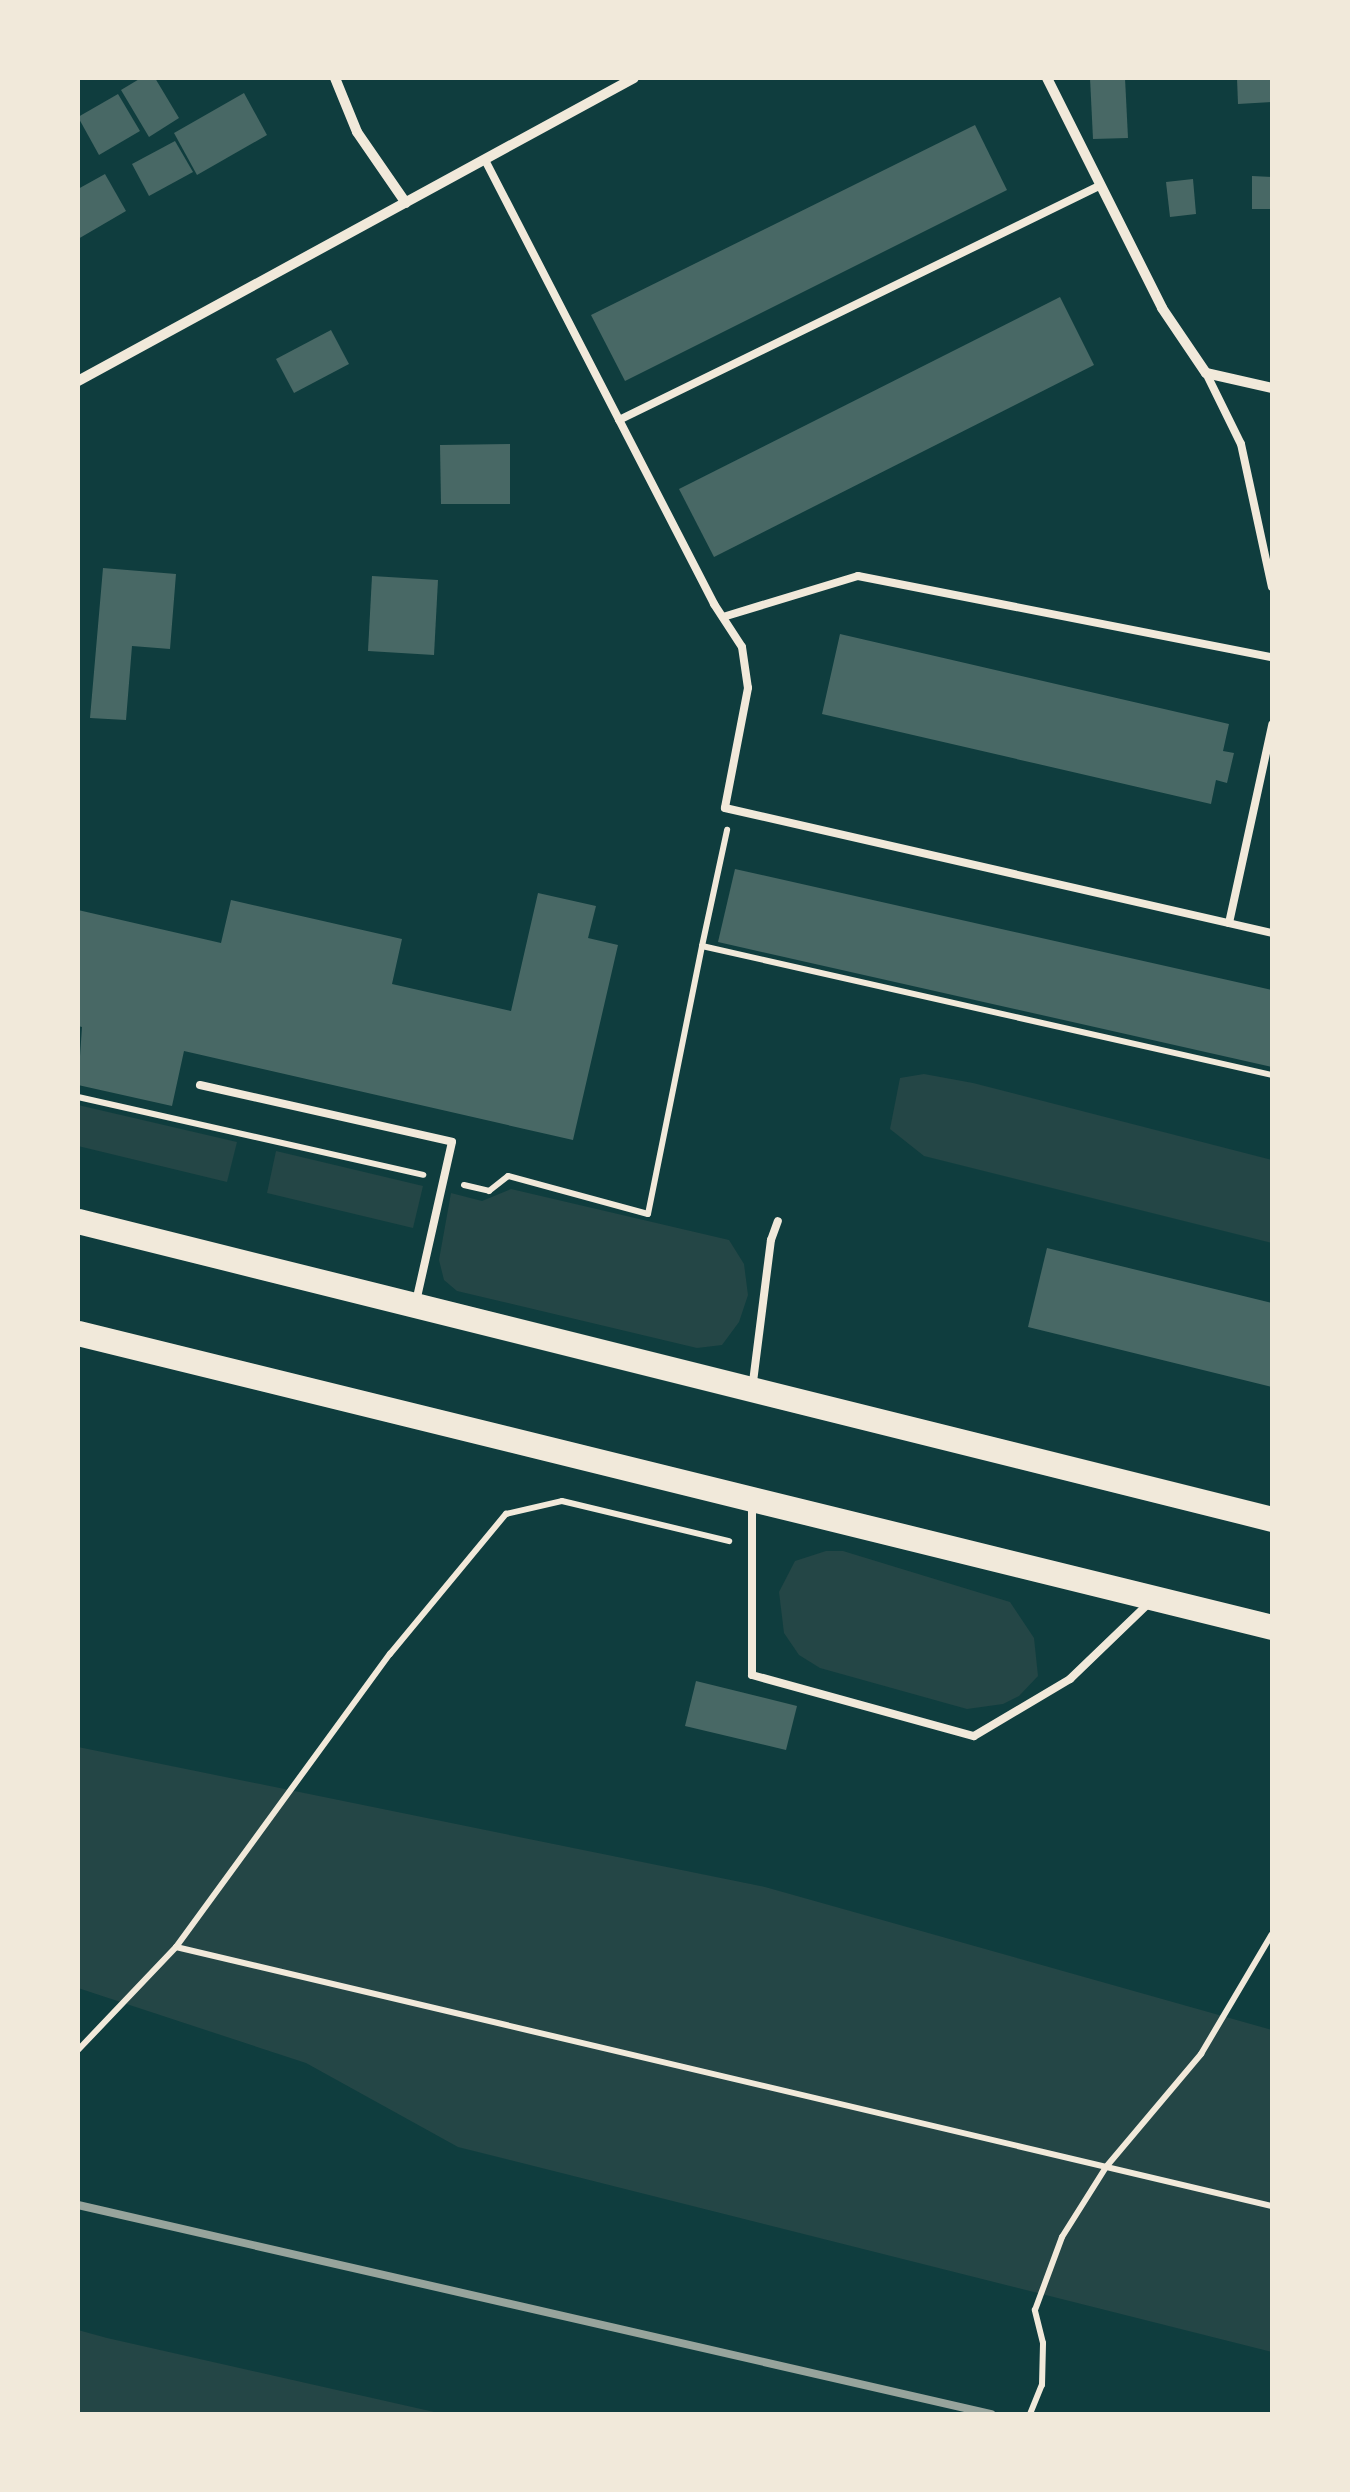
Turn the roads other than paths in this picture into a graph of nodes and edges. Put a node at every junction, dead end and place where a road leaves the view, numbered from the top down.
1 (335, 78) edge
2 (634, 78) edge
3 (1048, 78) edge
4 (485, 160) junction
5 (1101, 185) junction
6 (406, 203) junction
7 (1206, 373) junction
8 (78, 381) edge
9 (1272, 388) edge
10 (619, 420) junction
11 (1272, 587) edge
12 (723, 617) junction
13 (1272, 657) edge
14 (1272, 731) edge
15 (1228, 923) junction
16 (1272, 933) edge
17 (200, 1085) dead end
18 (78, 1221) edge
19 (778, 1221) dead end
20 (416, 1306) junction
21 (78, 1334) edge
22 (752, 1392) junction
23 (752, 1495) junction
24 (1272, 1519) edge
25 (1154, 1598) junction
26 (1272, 1627) edge

1 - 6 street
2 - 4 street
3 - 5 street
4 - 6 street
4 - 10 lane
5 - 7 street
5 - 10 lane
6 - 8 street
7 - 9 street
7 - 11 lane
10 - 12 lane
12 - 13 lane
12 - 15 lane
14 - 15 lane
15 - 16 lane
17 - 20 lane
18 - 20 main road
19 - 22 lane
20 - 22 main road
21 - 23 main road
22 - 24 main road
23 - 25 main road
23 - 25 lane
25 - 26 main road

